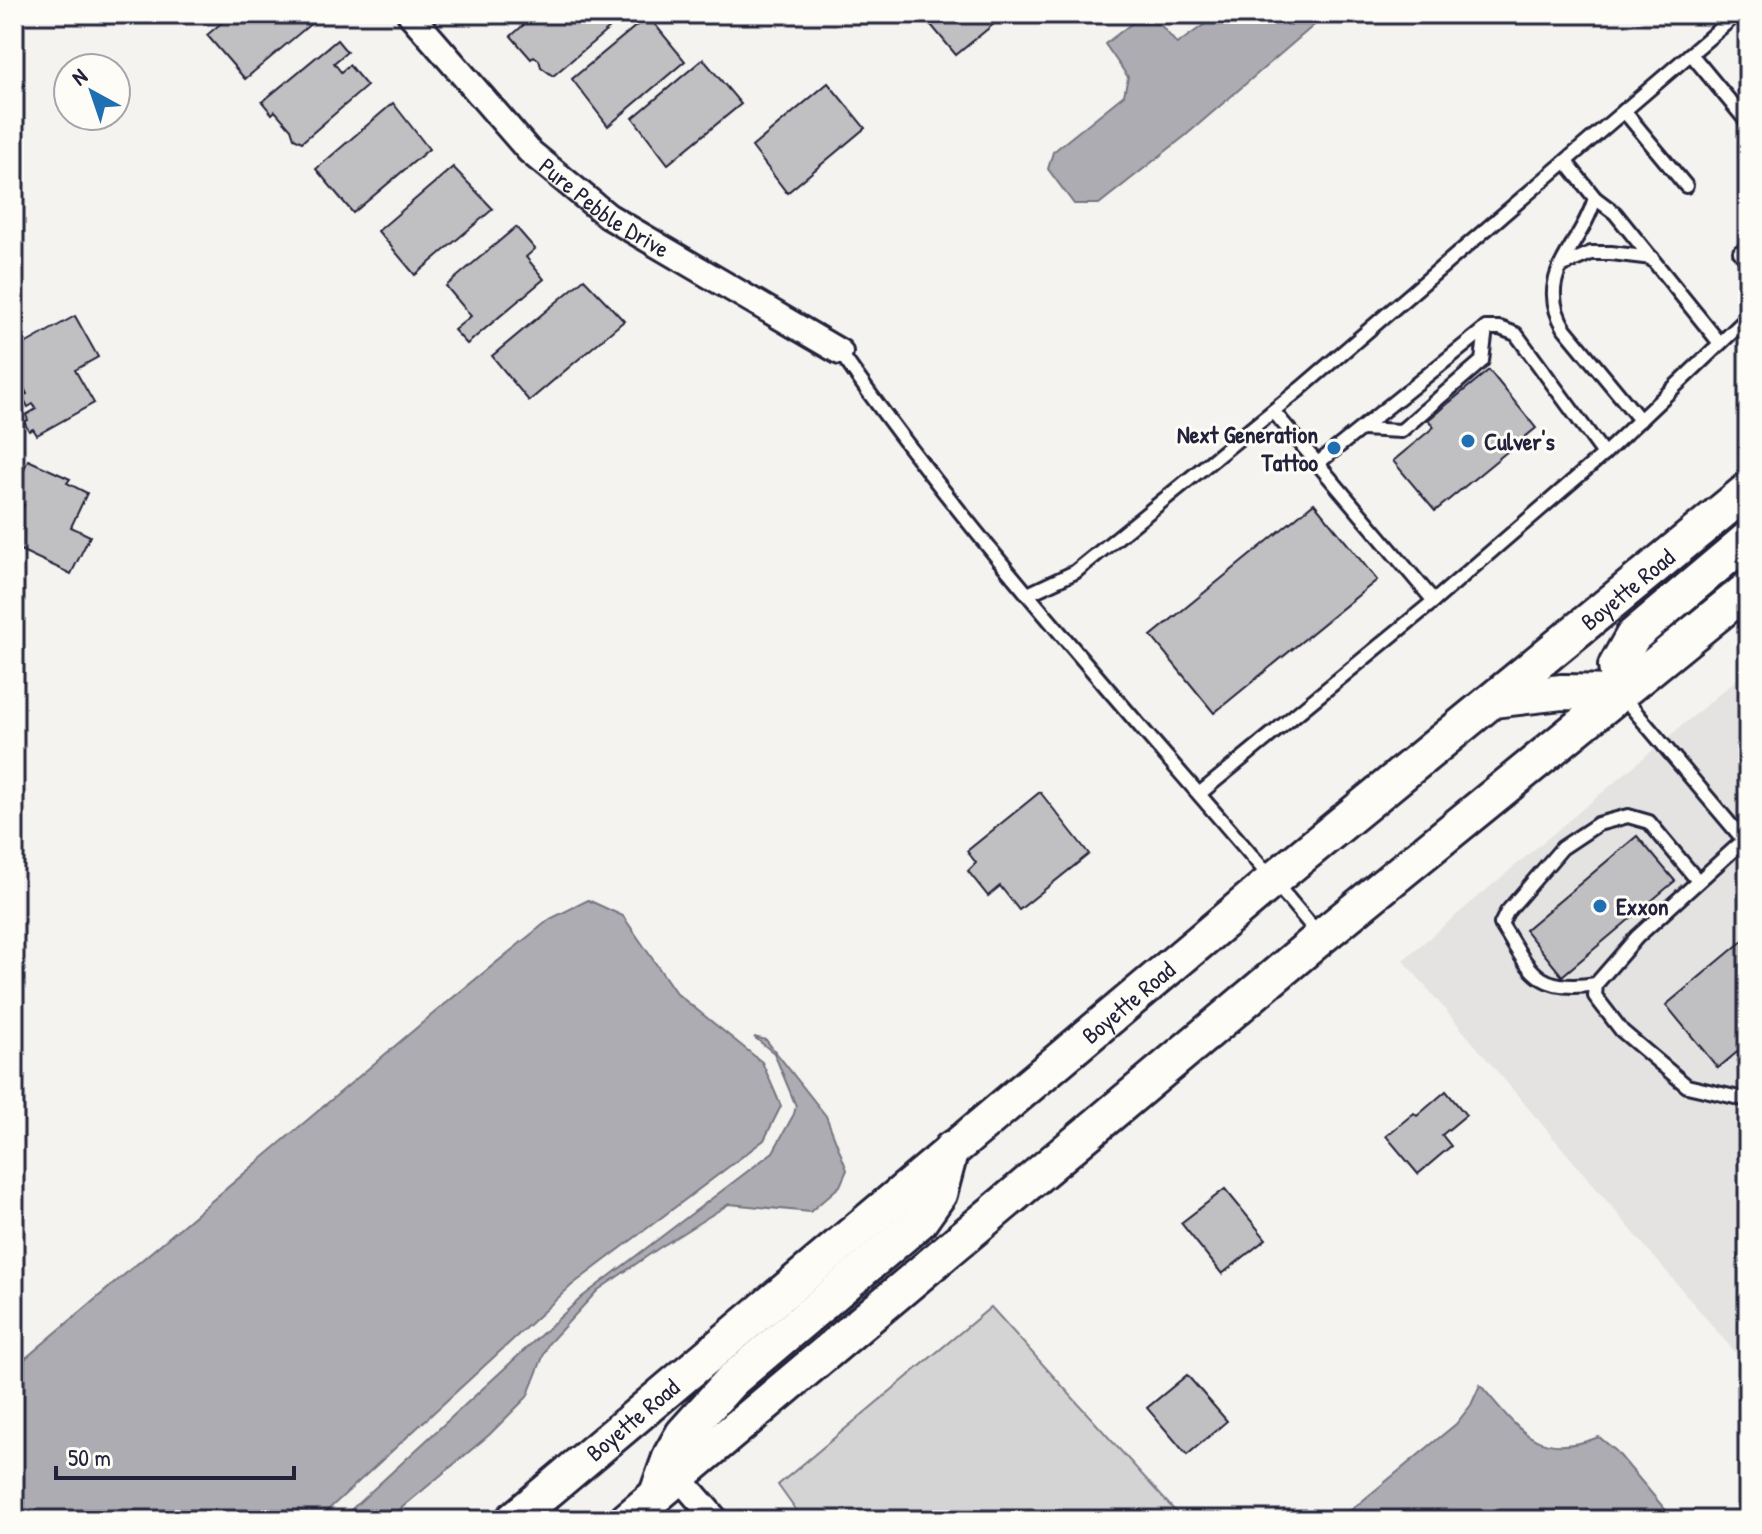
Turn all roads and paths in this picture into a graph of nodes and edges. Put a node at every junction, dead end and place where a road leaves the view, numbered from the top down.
1 (410, 14) edge
2 (1737, 14) edge
3 (1691, 54) junction
4 (1731, 103) junction
5 (1748, 103) edge
6 (1624, 111) junction
7 (1748, 123) edge
8 (1566, 162) junction
9 (1686, 186) dead end
10 (1595, 198) junction
11 (1652, 258) junction
12 (1561, 266) junction
13 (1748, 317) edge
14 (1486, 328) junction
15 (1719, 342) junction
16 (840, 352) joint
17 (1273, 411) junction
18 (1640, 420) junction
19 (1362, 429) junction
20 (1604, 454) junction
21 (1318, 463) junction
22 (1748, 490) edge
23 (1748, 539) edge
24 (1748, 589) edge
25 (1028, 594) junction
26 (1434, 601) junction
27 (1620, 693) junction
28 (1491, 701) junction
29 (1199, 794) junction
30 (1746, 842) edge
31 (1273, 880) junction
32 (1698, 881) junction
33 (1321, 937) junction
34 (1596, 984) junction
35 (1748, 1100) edge
36 (951, 1149) junction
37 (654, 1503) edge
38 (513, 1520) edge
39 (716, 1520) edge

1 - 16 street, Pure Pebble Drive
2 - 3 lane
3 - 4 lane
3 - 6 lane
4 - 5 lane
4 - 7 lane
6 - 8 lane
6 - 9 lane
8 - 10 lane
8 - 17 lane
10 - 11 lane
10 - 12 lane
11 - 12 lane
11 - 15 lane
12 - 18 lane
13 - 15 lane
14 - 19 lane
14 - 19 lane
14 - 20 lane
15 - 18 lane
16 - 25 lane
17 - 21 lane
17 - 25 lane
18 - 20 lane
19 - 21 lane
20 - 26 lane
21 - 26 lane
22 - 28 main road, Boyette Road
23 - 27 main road
24 - 27 main road
25 - 29 lane
26 - 29 lane
27 - 28 main road
27 - 30 lane
27 - 33 main road
28 - 31 main road, Boyette Road
29 - 31 lane
30 - 32 lane
31 - 33 lane
31 - 36 main road, Boyette Road
32 - 34 lane
32 - 34 lane
33 - 37 main road
34 - 35 lane
36 - 37 main road
36 - 38 main road, Boyette Road
37 - 39 street

